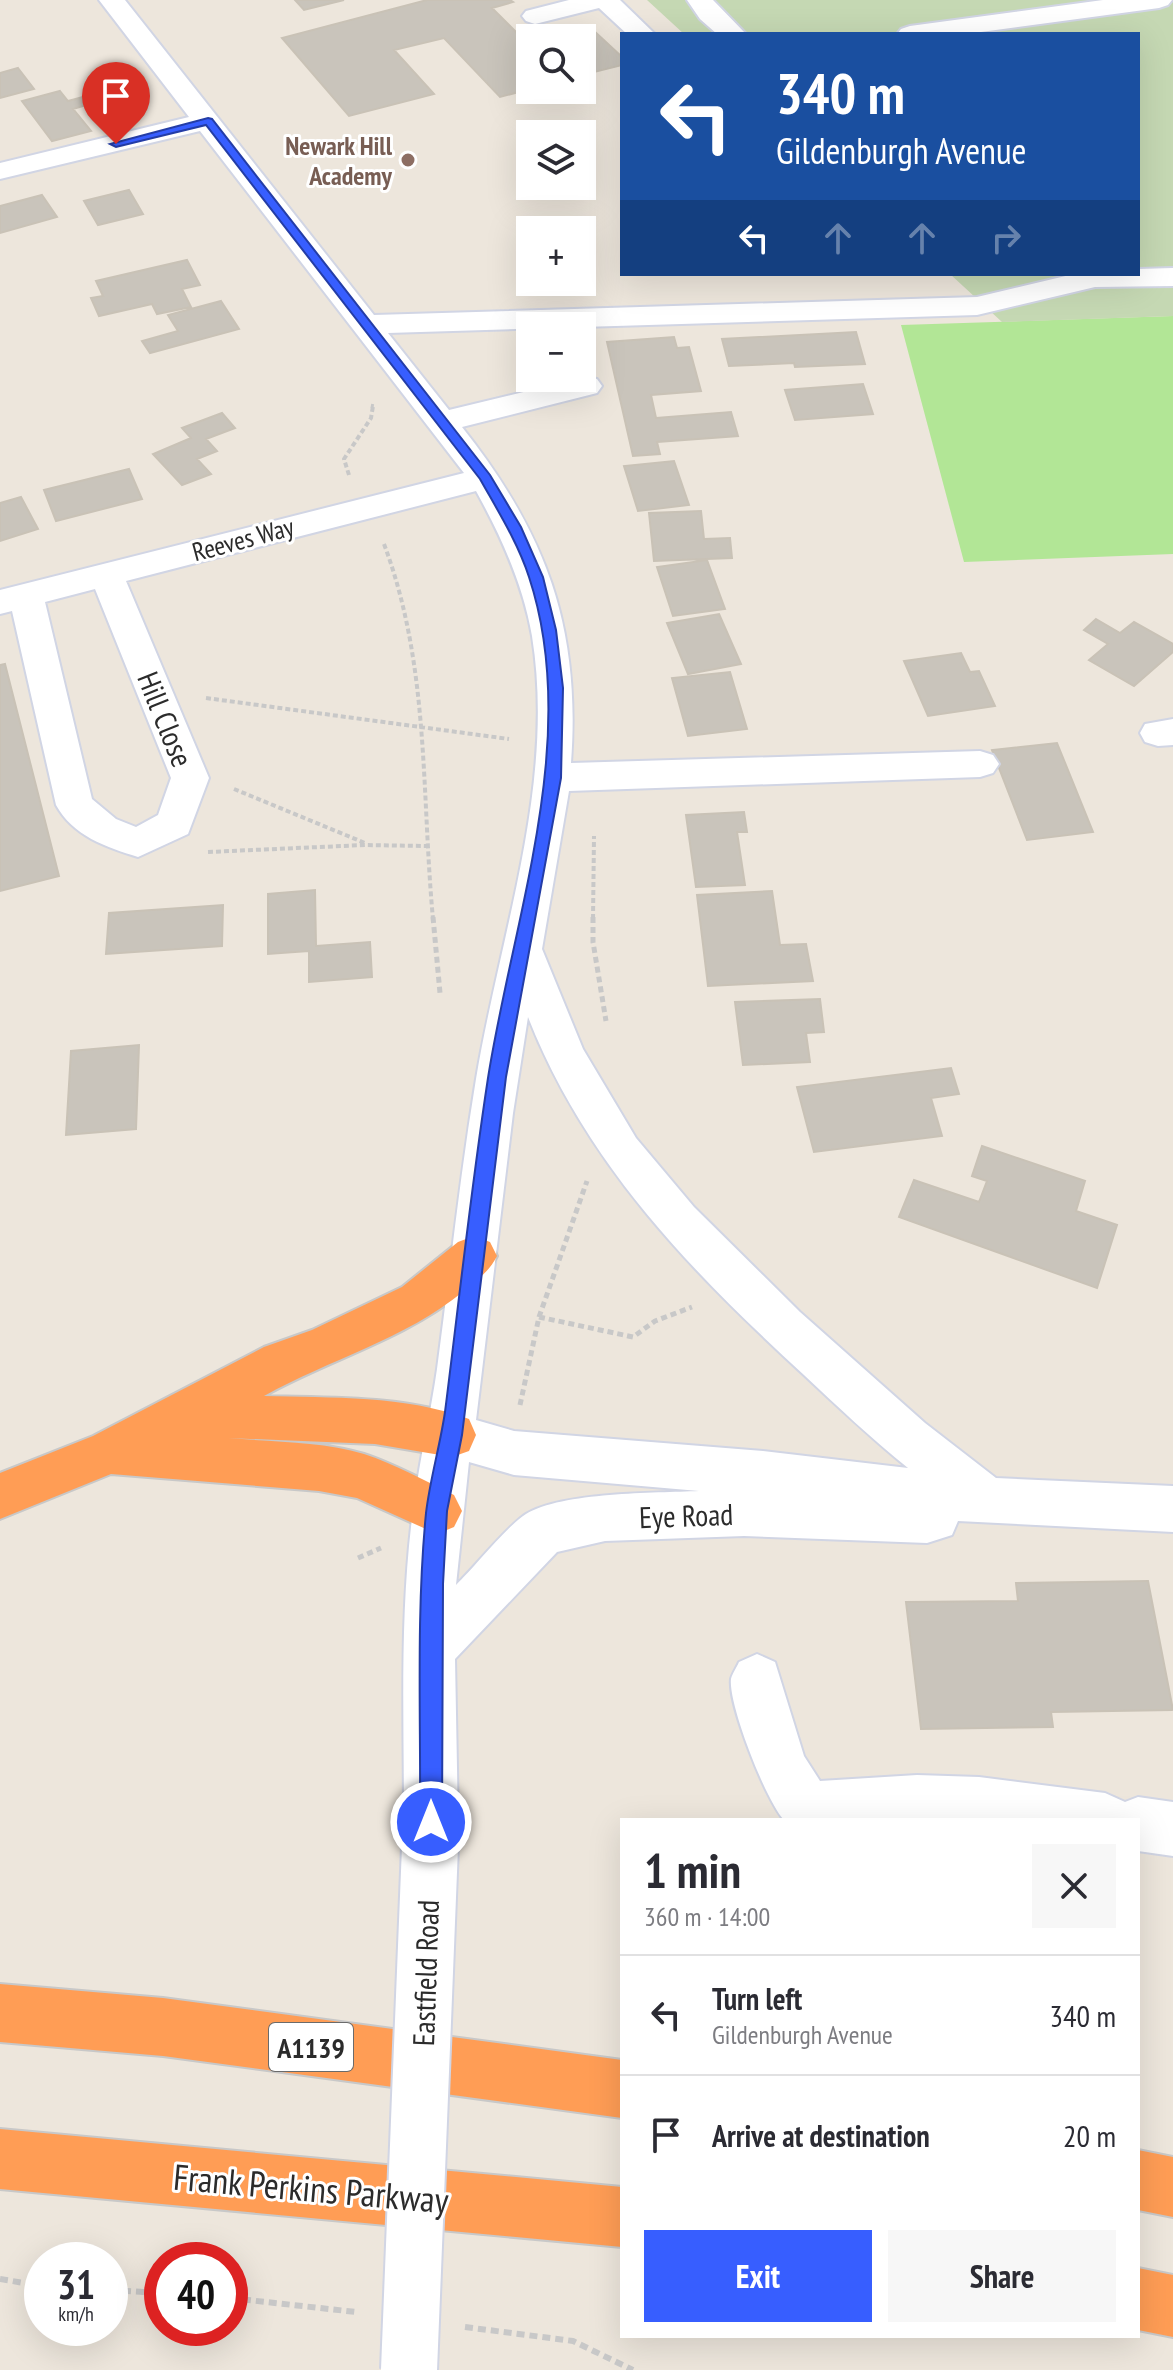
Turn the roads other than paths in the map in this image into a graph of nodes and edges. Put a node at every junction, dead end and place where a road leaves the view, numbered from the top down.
1 (112, 0) edge
2 (602, 0) edge
3 (700, 0) edge
4 (1159, 0) edge
5 (535, 16) dead end
6 (640, 32) edge
7 (731, 32) edge
8 (925, 32) edge
9 (208, 121) junction
10 (0, 171) edge
11 (1173, 277) edge
12 (1051, 279) edge
13 (905, 282) dead end
14 (938, 305) junction
15 (368, 324) junction
16 (562, 392) edge
17 (442, 422) junction
18 (485, 478) junction
19 (107, 576) junction
20 (13, 599) edge
21 (980, 764) dead end
22 (553, 778) junction
23 (521, 947) junction
24 (474, 1256) junction
25 (185, 1415) junction
26 (452, 1435) junction
27 (110, 1452) junction
28 (0, 1496) edge
29 (987, 1501) junction
30 (1173, 1509) edge
31 (437, 1511) junction
32 (432, 1647) junction
33 (757, 1680) dead end
34 (1089, 1818) edge
35 (1140, 1824) edge
36 (1173, 1829) edge
37 (0, 2013) edge
38 (620, 2089) edge
39 (0, 2159) edge
40 (1140, 2180) edge
41 (1173, 2187) edge
42 (620, 2217) edge
43 (1140, 2299) edge
44 (1173, 2306) edge
45 (409, 2370) edge

1 - 9 street, Eastfield Road
2 - 5 street
2 - 6 street
3 - 7 street
4 - 8 street
9 - 10 street
9 - 15 street, Eastfield Road
11 - 12 street
12 - 14 street
13 - 14 street
14 - 15 street
15 - 17 street, Eastfield Road
16 - 17 street
17 - 18 street, Eastfield Road
18 - 19 street, Reeves Way
18 - 22 street, Eastfield Road
19 - 20 street, Reeves Way
19 - 20 street, Hill Close
21 - 22 street
22 - 23 street, Eastfield Road
23 - 24 street, Eastfield Road
23 - 29 street
24 - 25 highway
24 - 26 street, Eastfield Road
25 - 26 highway
25 - 27 highway
26 - 29 street, Eye Road
26 - 31 street, Eastfield Road
27 - 28 highway
27 - 31 highway
29 - 30 street, Eye Road
29 - 32 street, Eye Road
31 - 32 street, Eastfield Road
32 - 45 street, Eastfield Road, bridge
33 - 34 street
35 - 36 street
37 - 38 highway, A1139
39 - 42 highway, Frank Perkins Parkway
40 - 41 highway
43 - 44 highway

